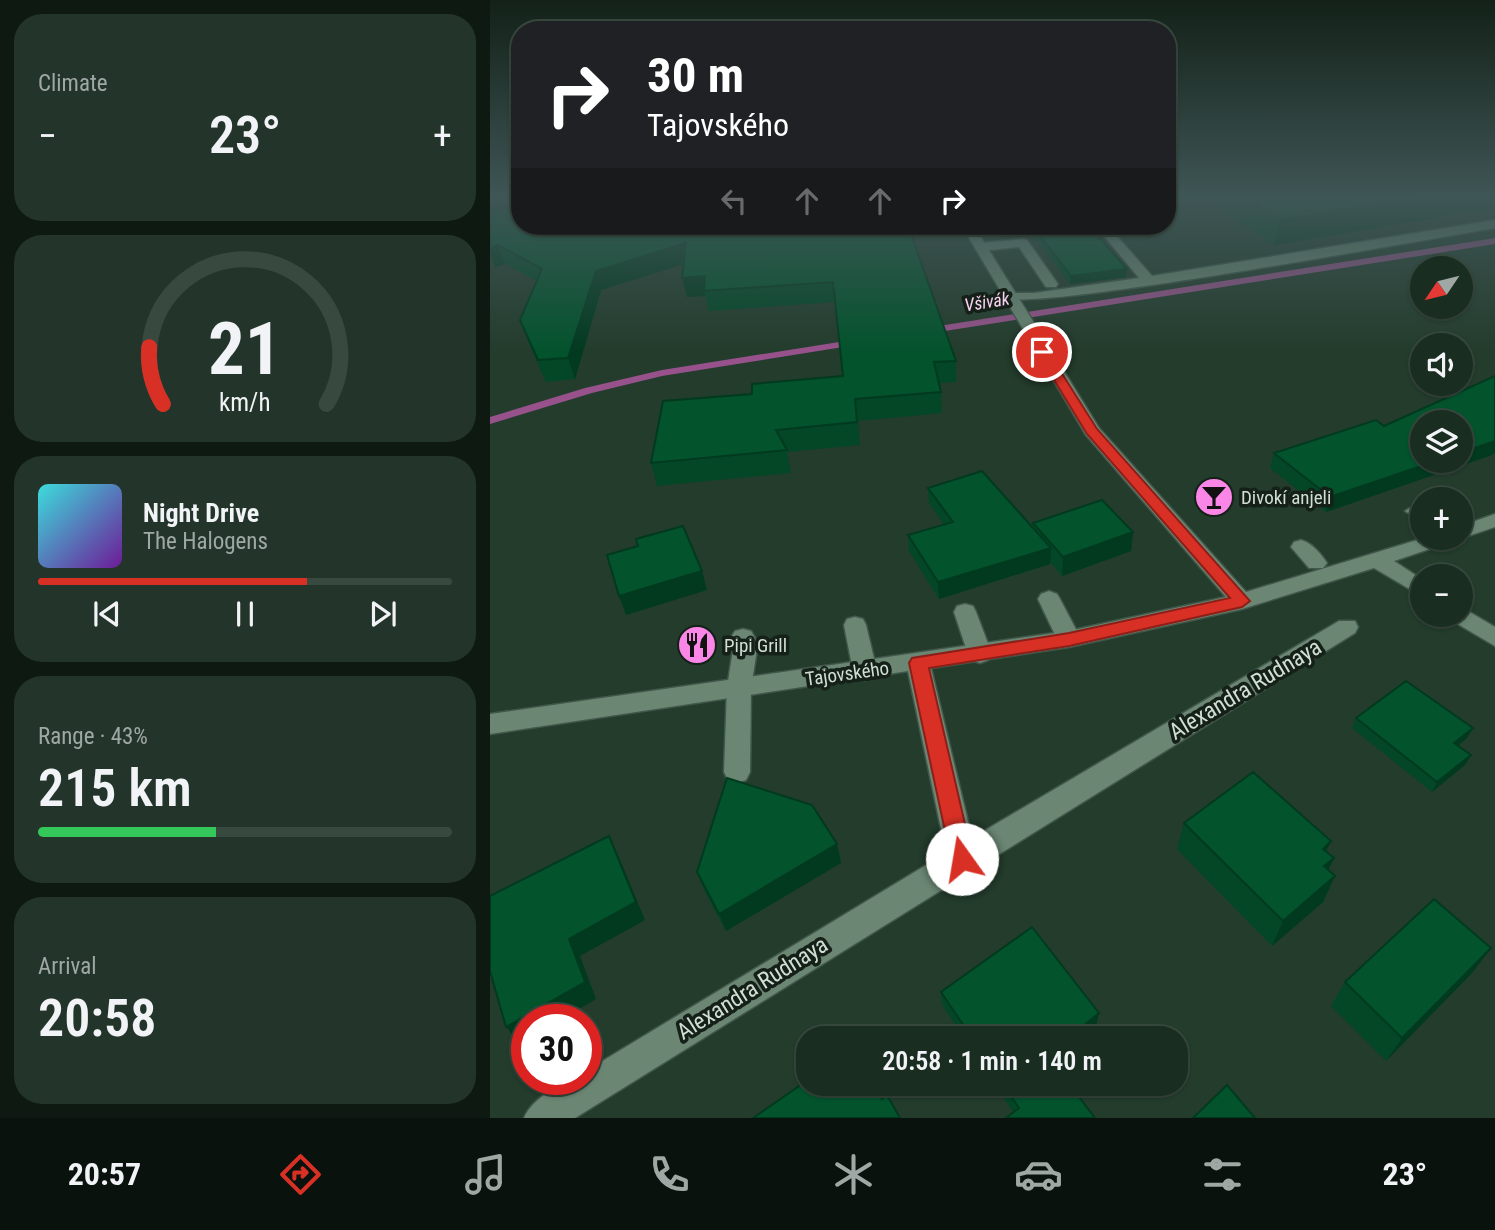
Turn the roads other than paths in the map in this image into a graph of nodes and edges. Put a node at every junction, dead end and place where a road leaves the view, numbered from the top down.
1 (982, 248) edge
2 (1027, 248) edge
3 (1121, 248) edge
4 (1348, 248) edge
5 (1149, 281) junction
6 (1051, 284) dead end
7 (1013, 303) junction
8 (1494, 521) edge
9 (1473, 527) edge
10 (1301, 547) dead end
11 (1410, 550) edge
12 (1379, 561) junction
13 (1316, 563) dead end
14 (1410, 581) edge
15 (1049, 599) dead end
16 (1242, 601) junction
17 (965, 612) dead end
18 (1473, 623) edge
19 (855, 625) dead end
20 (1348, 627) dead end
21 (743, 637) dead end
22 (1495, 638) edge
23 (1069, 639) junction
24 (980, 654) junction
25 (918, 663) junction
26 (864, 671) junction
27 (739, 688) junction
28 (490, 724) edge
29 (737, 772) dead end
30 (962, 859) junction
31 (542, 1118) edge

1 - 7 street
2 - 6 street
3 - 5 street
4 - 5 street
5 - 7 street
7 - 16 street
8 - 9 street
10 - 13 street
11 - 12 street
12 - 14 street
12 - 16 street
15 - 23 street
16 - 23 street, Tajovského
17 - 24 street
18 - 22 street
19 - 26 street
20 - 30 street, Alexandra Rudnaya
21 - 27 street
23 - 24 street, Tajovského
24 - 25 street, Tajovského
25 - 26 street, Tajovského
25 - 30 street
26 - 27 street, Tajovského
27 - 28 street, Tajovského
27 - 29 street
30 - 31 street, Alexandra Rudnaya

